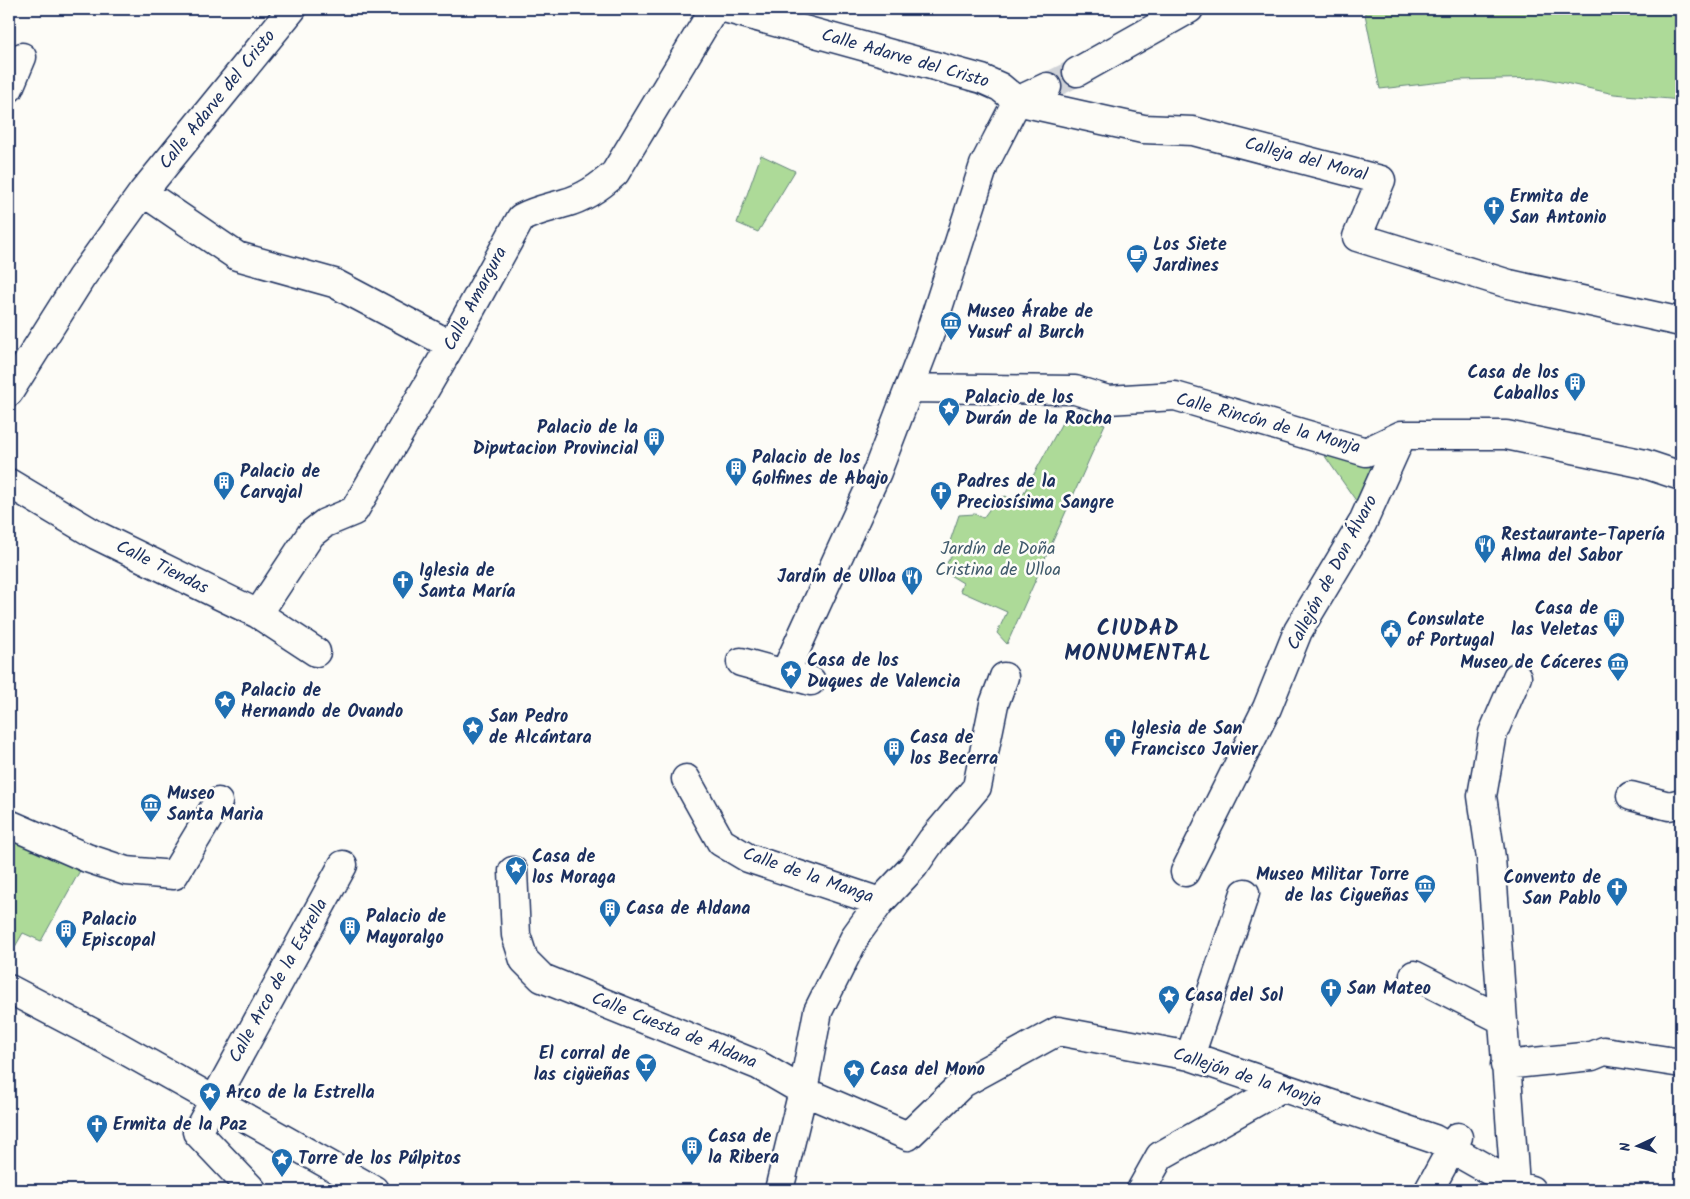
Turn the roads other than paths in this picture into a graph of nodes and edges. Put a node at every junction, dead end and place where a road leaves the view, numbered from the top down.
1 (292, 9) edge
2 (714, 9) edge
3 (728, 9) edge
4 (1189, 9) edge
5 (22, 57) dead end
6 (1077, 72) tunnel mouth
7 (1047, 87) tunnel mouth
8 (9, 88) edge
9 (1017, 101) junction
10 (143, 192) junction
11 (1681, 322) edge
12 (451, 345) junction
13 (910, 388) junction
14 (9, 392) edge
15 (1402, 435) junction
16 (1680, 472) edge
17 (9, 483) edge
18 (258, 614) junction
19 (316, 652) dead end
20 (741, 662) dead end
21 (1004, 677) dead end
22 (1517, 677) dead end
23 (686, 779) dead end
24 (1631, 796) dead end
25 (218, 802) dead end
26 (1681, 803) edge
27 (10, 827) edge
28 (343, 865) dead end
29 (514, 871) dead end
30 (1185, 872) dead end
31 (1245, 893) dead end
32 (880, 902) junction
33 (1414, 974) dead end
34 (9, 989) edge
35 (1501, 1019) junction
36 (1190, 1056) junction
37 (1681, 1063) edge
38 (1505, 1065) junction
39 (1281, 1088) junction
40 (803, 1091) junction
41 (213, 1100) junction
42 (908, 1136) joint
43 (1454, 1142) junction
44 (1523, 1188) edge
45 (252, 1190) edge
46 (374, 1190) edge
47 (779, 1190) edge
48 (1141, 1190) edge
49 (1429, 1190) edge

1 - 10 street, Calle Adarve del Cristo
2 - 12 street, Calle Amargura
3 - 9 street, Calle Adarve del Cristo
4 - 6 street
5 - 8 street
7 - 9 street
9 - 11 street, Calleja del Moral
9 - 13 street
10 - 12 street
10 - 14 street, Calle Adarve del Cristo
12 - 18 street, Calle Amargura
13 - 15 street, Calle Rincón de la Monja
13 - 20 street
15 - 16 street, Calle Rincón de la Monja
15 - 30 street, Callejón de Don Álvaro
17 - 18 street, Calle Tiendas
18 - 19 street, Calle Tiendas
21 - 32 street, Calle de la Manga
22 - 35 street
23 - 32 street, Calle de la Manga
24 - 26 street
25 - 27 street
28 - 41 street, Calle Arco de la Estrella
29 - 40 street, Calle Cuesta de Aldana
31 - 36 street
32 - 40 street
33 - 35 street
34 - 41 street
35 - 38 street
36 - 39 street, Callejón de la Monja
36 - 42 street, Callejón de la Monja
37 - 38 street
38 - 44 street
39 - 43 street, Callejón de la Monja
39 - 48 street
40 - 42 street, Calle Cuesta de Aldana
40 - 47 street
41 - 45 street, Calle Arco de la Estrella
41 - 46 street
43 - 44 street, Callejón de la Monja
43 - 49 street

